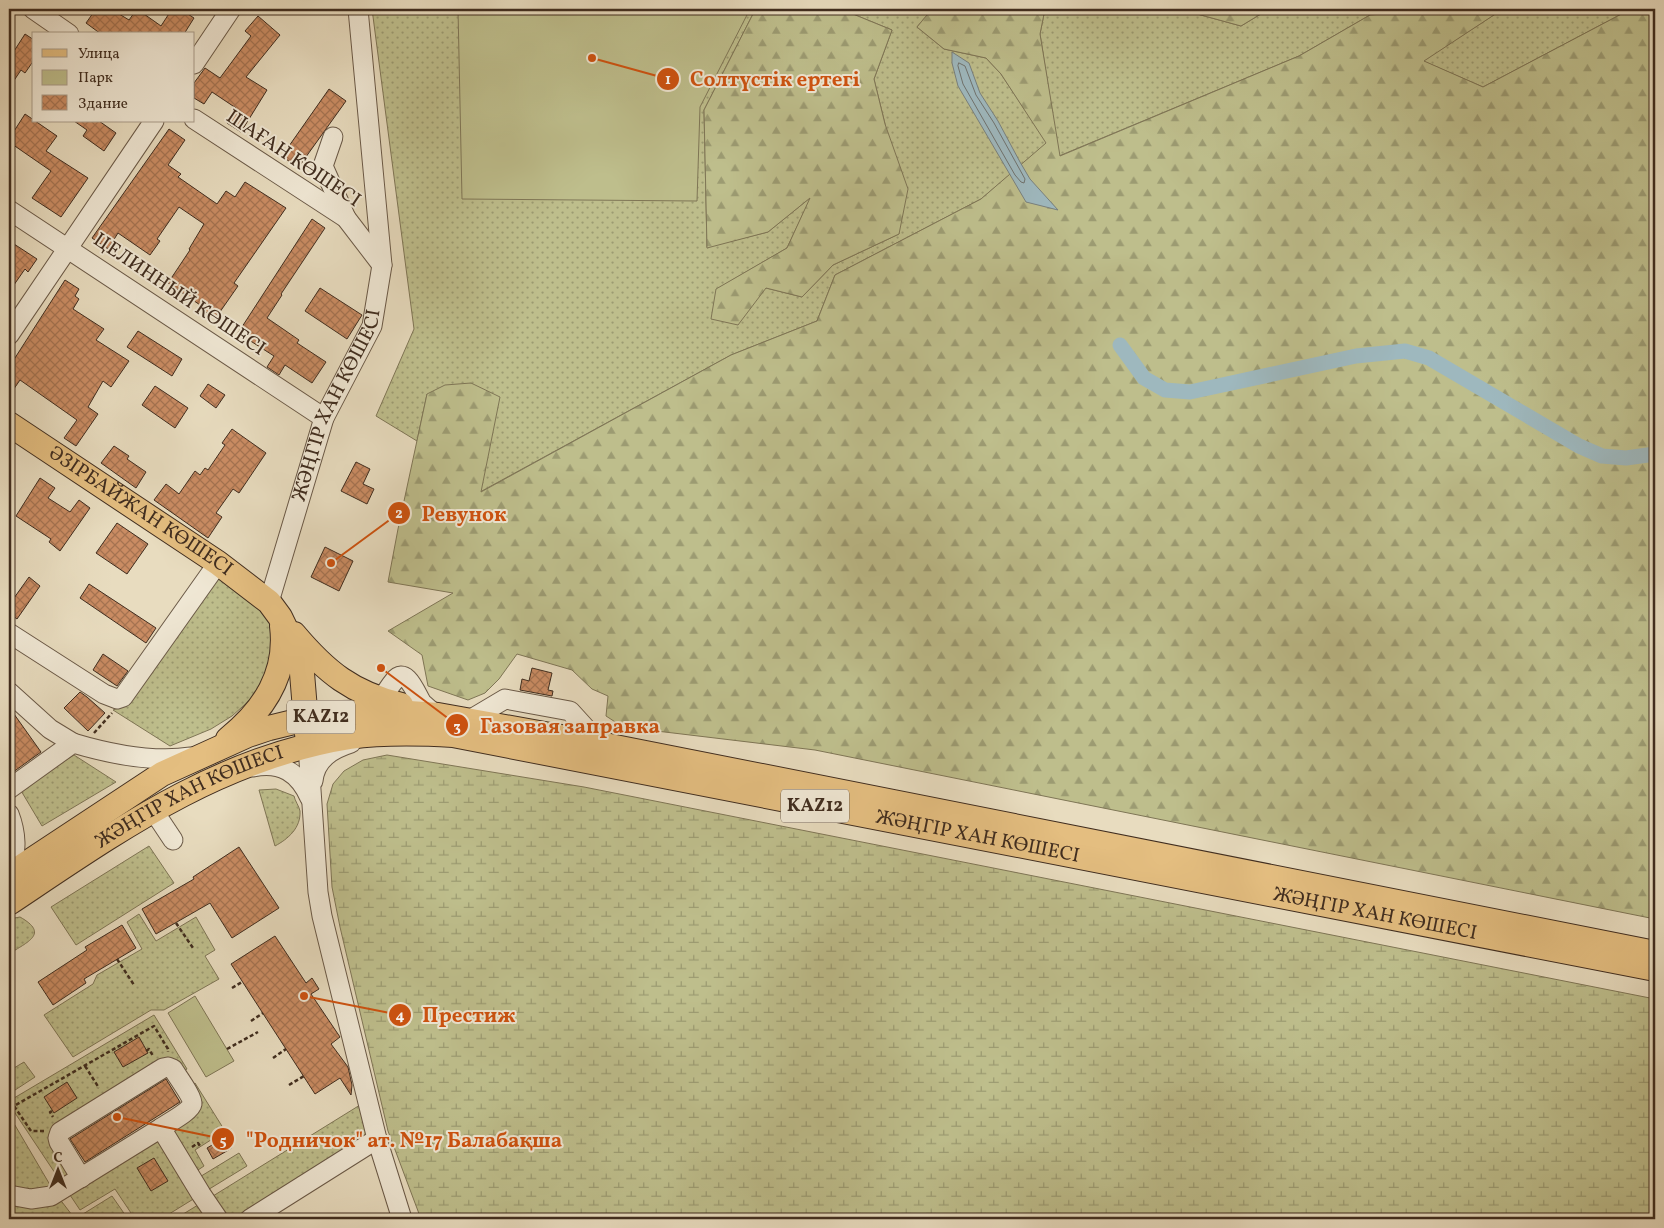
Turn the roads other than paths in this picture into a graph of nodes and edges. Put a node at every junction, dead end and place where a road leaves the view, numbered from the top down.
1 (33, 9) edge
2 (231, 9) edge
3 (358, 9) edge
4 (66, 32) edge
5 (195, 63) edge
6 (195, 119) edge
7 (153, 122) edge
8 (333, 137) dead end
9 (9, 210) edge
10 (346, 218) junction
11 (68, 248) junction
12 (382, 265) junction
13 (9, 335) edge
14 (324, 418) junction
15 (9, 424) edge
16 (218, 563) junction
17 (275, 610) junction
18 (9, 633) edge
19 (9, 692) edge
20 (438, 715) junction
21 (306, 719) junction
22 (371, 735) junction
23 (76, 744) junction
24 (308, 746) junction
25 (209, 753) junction
26 (227, 772) junction
27 (9, 789) edge
28 (311, 802) junction
29 (153, 810) junction
30 (9, 814) edge
31 (67, 836) junction
32 (173, 840) dead end
33 (80, 856) junction
34 (9, 871) edge
35 (9, 875) edge
36 (9, 903) edge
37 (1655, 953) edge
38 (1655, 969) edge
39 (161, 1128) junction
40 (377, 1139) junction
41 (81, 1178) junction
42 (9, 1195) edge
43 (218, 1219) edge
44 (250, 1219) edge
45 (402, 1219) edge

1 - 4 street
2 - 5 street
3 - 12 street, ЖӘҢГІР ХАН КӨШЕСІ
6 - 10 street, ШАҒАН КӨШЕСІ
7 - 11 street
8 - 10 street
9 - 11 street, ЦЕЛИННЫЙ КӨШЕСІ
10 - 12 street, ШАҒАН КӨШЕСІ
11 - 13 street
11 - 14 street, ЦЕЛИННЫЙ КӨШЕСІ
12 - 14 street, ЖӘҢГІР ХАН КӨШЕСІ
14 - 17 street, ЖӘҢГІР ХАН КӨШЕСІ
15 - 16 main road, ӘЗІРБАЙЖАН КӨШЕСІ
16 - 17 main road, ӘЗІРБАЙЖАН КӨШЕСІ
16 - 18 street
17 - 20 main road, ӘЗІРБАЙЖАН КӨШЕСІ
17 - 21 main road
17 - 25 main road
19 - 23 street
20 - 21 main road, ЖӘҢГІР ХАН КӨШЕСІ / KAZ12
20 - 37 main road, ЖӘҢГІР ХАН КӨШЕСІ / KAZ12
21 - 24 main road
21 - 25 main road, ЖӘҢГІР ХАН КӨШЕСІ / KAZ12
22 - 24 main road, ЖӘҢГІР ХАН КӨШЕСІ / KAZ12
22 - 28 street
22 - 38 main road, ЖӘҢГІР ХАН КӨШЕСІ / KAZ12
23 - 25 street
23 - 27 street
24 - 26 main road, ЖӘҢГІР ХАН КӨШЕСІ / KAZ12
24 - 28 street
25 - 31 main road, ЖӘҢГІР ХАН КӨШЕСІ / KAZ12
26 - 28 street
26 - 29 main road, ЖӘҢГІР ХАН КӨШЕСІ / KAZ12
28 - 40 street
29 - 32 street
29 - 33 main road, ЖӘҢГІР ХАН КӨШЕСІ / KAZ12
30 - 34 street
31 - 33 main road
31 - 35 main road, ЖӘҢГІР ХАН КӨШЕСІ / KAZ12
33 - 36 main road, ЖӘҢГІР ХАН КӨШЕСІ / KAZ12
39 - 41 street
39 - 41 street
39 - 43 street
40 - 44 street
40 - 45 street
41 - 42 street

